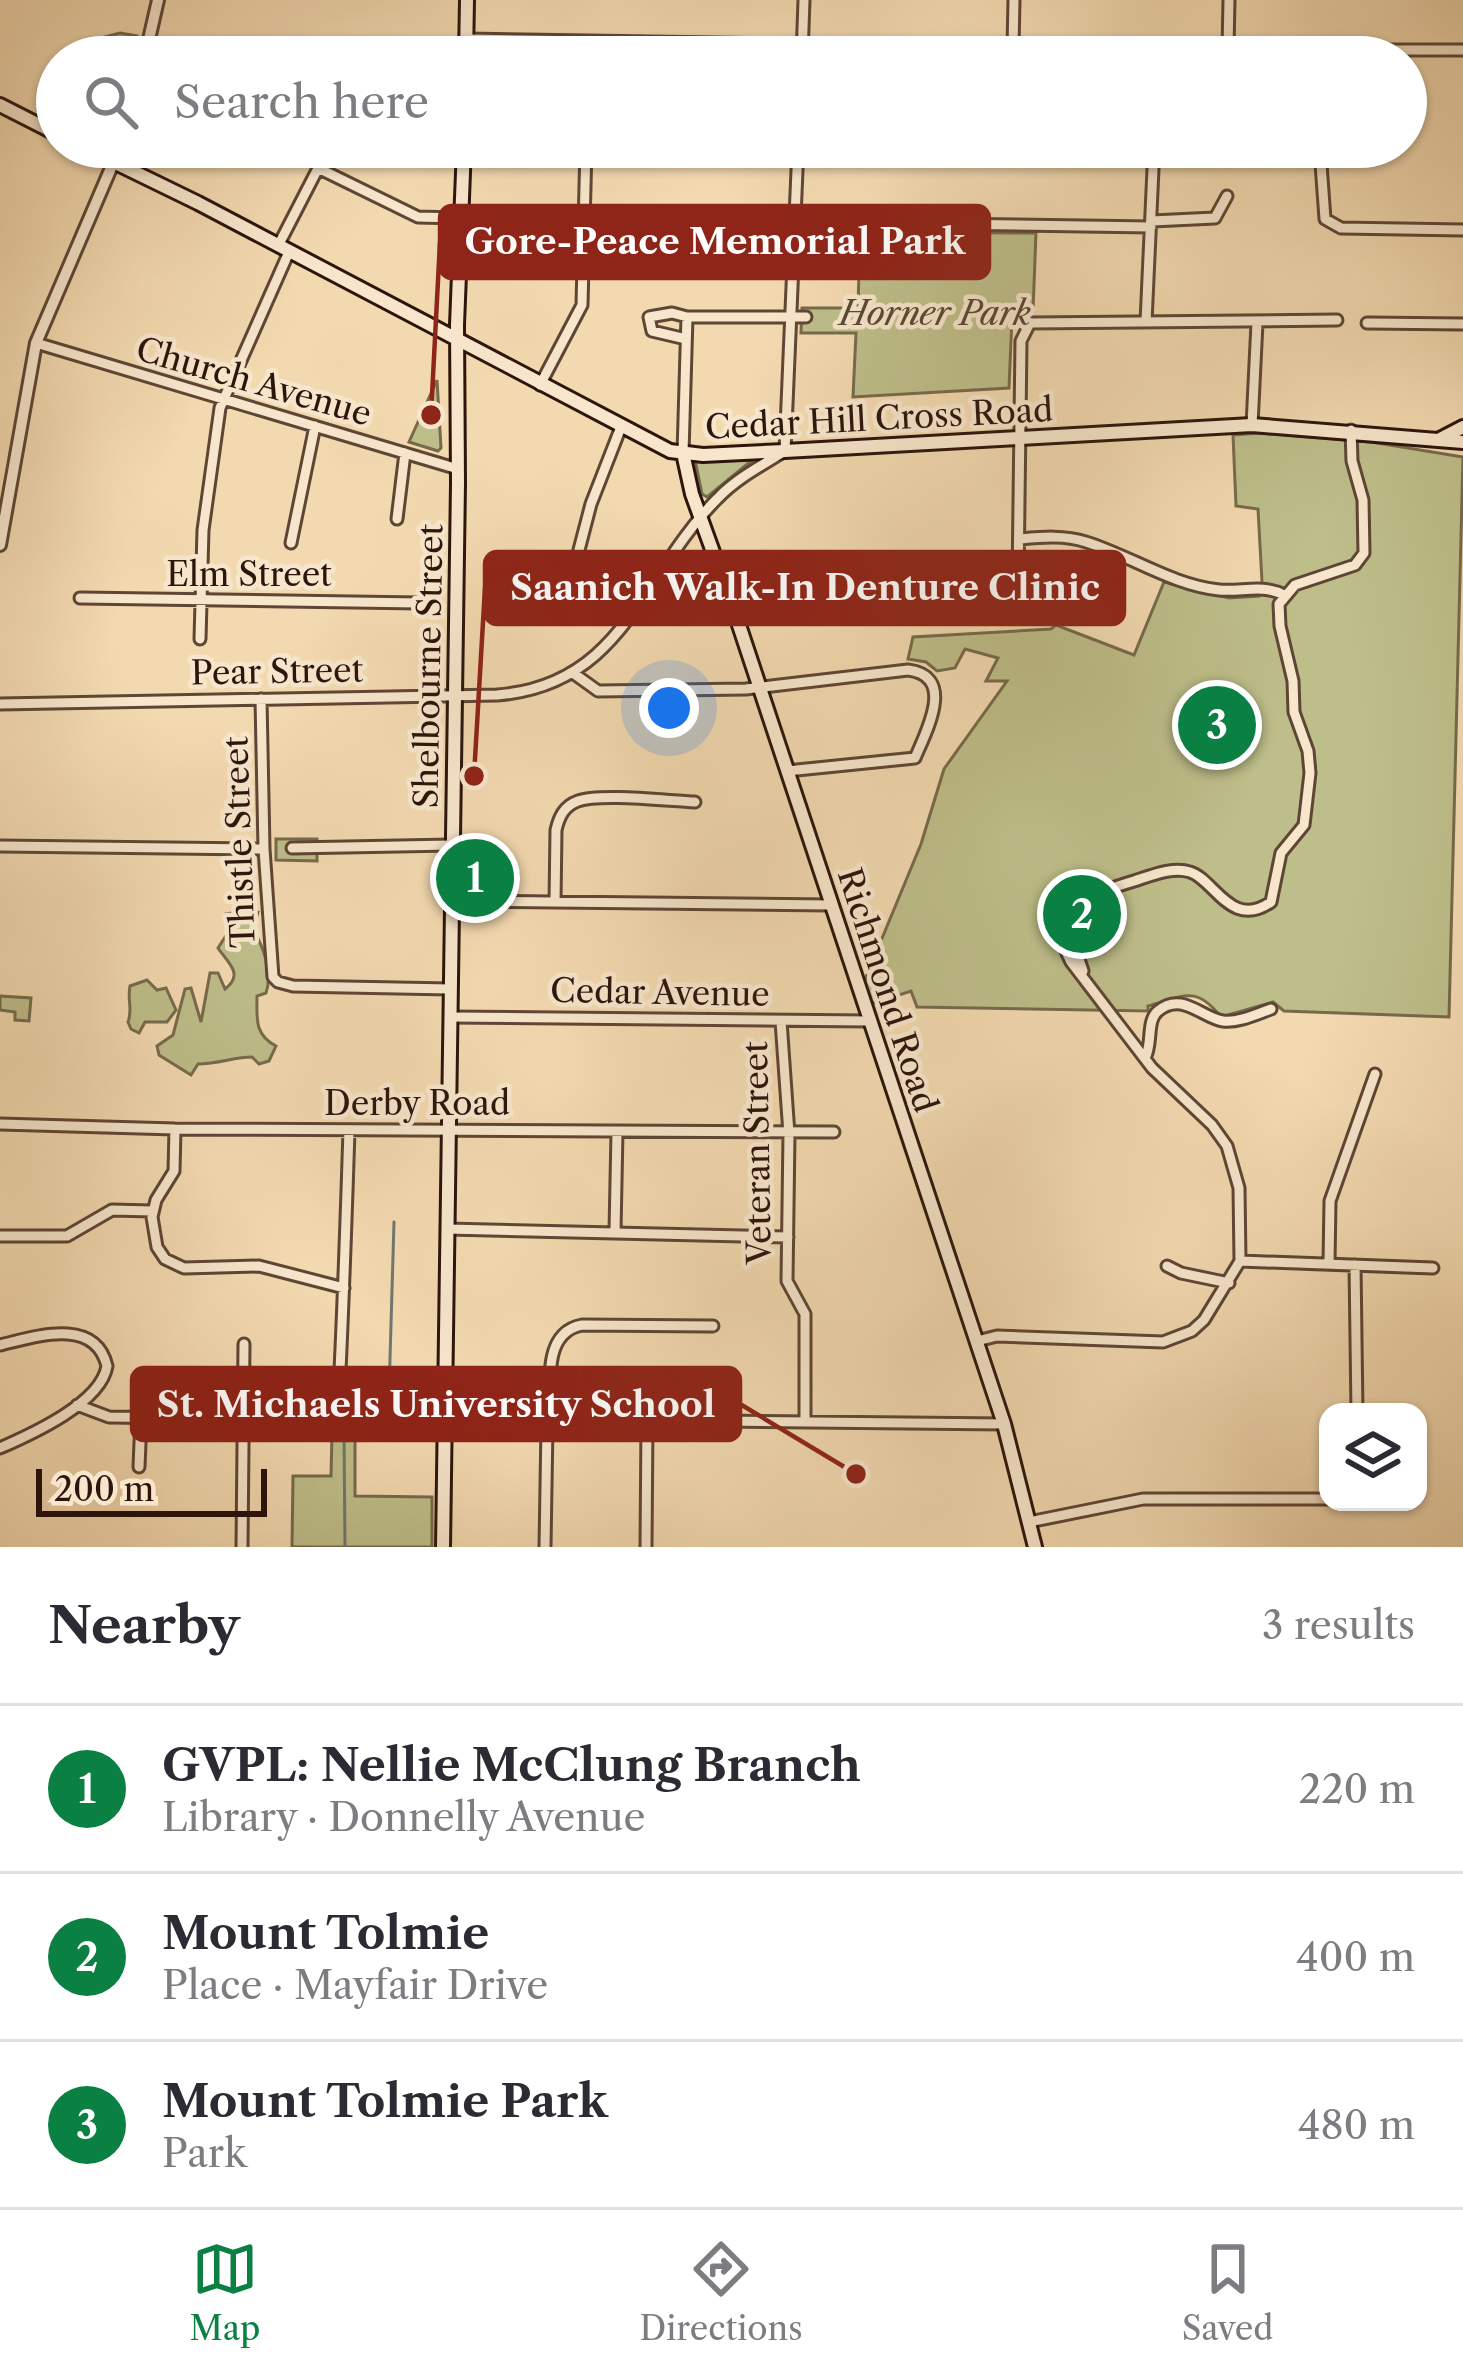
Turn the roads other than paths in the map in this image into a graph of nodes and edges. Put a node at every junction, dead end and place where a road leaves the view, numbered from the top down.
1 (158, 0) edge
2 (467, 0) edge
3 (804, 0) edge
4 (1014, 0) edge
5 (1229, 0) edge
6 (150, 36) edge
7 (466, 36) edge
8 (803, 36) edge
9 (1013, 36) edge
10 (1228, 36) edge
11 (1463, 50) edge
12 (1427, 52) edge
13 (0, 105) edge
14 (36, 123) edge
15 (111, 168) edge
16 (126, 168) edge
17 (318, 168) joint
18 (463, 168) edge
19 (585, 168) edge
20 (797, 168) edge
21 (1153, 168) edge
22 (1321, 168) edge
23 (1227, 196) dead end
24 (461, 219) junction
25 (664, 220) dead end
26 (584, 221) junction
27 (796, 223) junction
28 (1151, 224) junction
29 (1463, 230) edge
30 (283, 249) junction
31 (687, 317) junction
32 (790, 317) junction
33 (806, 317) dead end
34 (1337, 320) dead end
35 (1146, 322) junction
36 (1367, 322) dead end
37 (1257, 323) junction
38 (1463, 324) edge
39 (686, 339) junction
40 (457, 340) junction
41 (36, 343) junction
42 (540, 385) junction
43 (223, 400) junction
44 (1252, 425) junction
45 (315, 426) junction
46 (621, 427) junction
47 (1463, 428) edge
48 (1351, 430) junction
49 (1439, 439) junction
50 (1017, 440) junction
51 (1463, 442) edge
52 (785, 452) junction
53 (406, 453) junction
54 (682, 453) junction
55 (458, 469) junction
56 (701, 516) junction
57 (397, 519) dead end
58 (1021, 539) junction
59 (291, 543) dead end
60 (0, 545) edge
61 (579, 550) dead end
62 (1018, 582) dead end
63 (1284, 595) junction
64 (80, 598) dead end
65 (203, 600) junction
66 (418, 603) dead end
67 (200, 640) dead end
68 (573, 673) junction
69 (760, 687) junction
70 (454, 695) junction
71 (261, 698) junction
72 (0, 704) edge
73 (787, 771) junction
74 (694, 802) dead end
75 (452, 845) junction
76 (0, 846) edge
77 (292, 848) dead end
78 (264, 849) junction
79 (452, 901) junction
80 (555, 902) junction
81 (831, 905) junction
82 (450, 989) junction
83 (1271, 1009) dead end
84 (450, 1017) junction
85 (781, 1021) junction
86 (870, 1022) junction
87 (1144, 1058) junction
88 (1375, 1074) dead end
89 (0, 1124) edge
90 (175, 1129) junction
91 (349, 1130) junction
92 (448, 1130) junction
93 (617, 1132) junction
94 (834, 1132) dead end
95 (789, 1134) junction
96 (152, 1211) junction
97 (447, 1229) junction
98 (615, 1231) junction
99 (0, 1236) edge
100 (788, 1237) junction
101 (1240, 1262) junction
102 (1329, 1263) junction
103 (1355, 1265) junction
104 (1167, 1266) dead end
105 (1433, 1268) dead end
106 (1229, 1283) junction
107 (344, 1288) junction
108 (713, 1326) dead end
109 (977, 1341) junction
110 (244, 1344) dead end
111 (0, 1346) edge
112 (1357, 1403) edge
113 (77, 1405) junction
114 (141, 1418) junction
115 (243, 1420) junction
116 (805, 1422) junction
117 (444, 1423) junction
118 (647, 1423) junction
119 (1004, 1424) junction
120 (549, 1426) junction
121 (371, 1429) dead end
122 (0, 1448) edge
123 (139, 1467) dead end
124 (1319, 1499) edge
125 (1029, 1522) junction
126 (242, 1547) edge
127 (442, 1547) edge
128 (545, 1547) edge
129 (646, 1547) edge
130 (1035, 1547) edge

1 - 6 street
2 - 7 main road
3 - 8 street
4 - 9 street
5 - 10 street
11 - 12 street
13 - 14 main road
15 - 41 street
16 - 30 main road, Cedar Hill Cross Road
17 - 24 street
17 - 30 street
18 - 24 main road, Shelbourne Street
19 - 26 street
20 - 27 street
21 - 28 street
22 - 29 street
23 - 28 street
24 - 26 street
24 - 40 main road, Shelbourne Street
25 - 27 street
26 - 42 street
27 - 28 street
27 - 32 street
28 - 35 street
30 - 40 main road, Cedar Hill Cross Road
30 - 43 street
31 - 32 street
31 - 39 street
31 - 39 street
32 - 33 street
32 - 52 street
34 - 37 street
35 - 37 street
35 - 50 street
36 - 38 street
37 - 44 street
39 - 54 street
40 - 42 main road, Cedar Hill Cross Road
40 - 55 main road, Shelbourne Street
41 - 43 street, Church Avenue
41 - 60 street
42 - 46 main road, Cedar Hill Cross Road
43 - 45 street, Church Avenue
43 - 65 street
44 - 48 main road, Cedar Hill Cross Road
44 - 50 main road, Cedar Hill Cross Road
45 - 53 street, Church Avenue
45 - 59 street
46 - 54 main road, Cedar Hill Cross Road
46 - 61 street
47 - 49 main road
48 - 49 main road, Cedar Hill Cross Road
48 - 63 street
49 - 51 main road, Cedar Hill Cross Road
50 - 52 main road, Cedar Hill Cross Road
50 - 58 street
52 - 54 main road, Cedar Hill Cross Road
52 - 56 street
53 - 55 street, Church Avenue
53 - 57 street
54 - 56 main road, Richmond Road
55 - 70 main road, Shelbourne Street
56 - 68 street
56 - 69 main road, Richmond Road
58 - 62 street
58 - 63 street
63 - 87 street
64 - 65 street, Elm Street
65 - 66 street, Elm Street
65 - 67 street
68 - 69 street
68 - 70 street, Pear Street
69 - 73 main road, Richmond Road
69 - 73 street
70 - 71 street, Pear Street
70 - 75 main road, Shelbourne Street
71 - 72 street, Pear Street
71 - 78 street, Thistle Street
73 - 81 main road, Richmond Road
74 - 80 street
75 - 77 street
75 - 79 main road, Shelbourne Street
76 - 78 street
78 - 82 street, Thistle Street
79 - 80 street
79 - 82 main road, Shelbourne Street
80 - 81 street
81 - 86 main road, Richmond Road
82 - 84 main road, Shelbourne Street
83 - 87 street
84 - 85 street, Cedar Avenue
84 - 92 main road, Shelbourne Street
85 - 86 street, Cedar Avenue
85 - 95 street, Veteran Street
86 - 109 main road, Richmond Road
87 - 101 street
88 - 102 street
89 - 90 street, Derby Road
90 - 91 street, Derby Road
90 - 96 street
91 - 92 street, Derby Road
91 - 107 street
92 - 93 street, Derby Road
92 - 97 main road, Shelbourne Street
93 - 95 street, Derby Road
93 - 98 street
94 - 95 street, Derby Road
95 - 100 street, Veteran Street
96 - 99 street
96 - 107 street
97 - 98 street
97 - 117 main road, Shelbourne Street
98 - 100 street
100 - 116 street, Veteran Street
101 - 102 street
101 - 106 street
102 - 103 street
103 - 105 street
103 - 112 street
104 - 106 street
106 - 109 street
107 - 115 street
108 - 120 street
109 - 119 main road, Richmond Road
110 - 115 street
111 - 113 street
113 - 114 street
113 - 122 street
114 - 115 street
114 - 123 street
115 - 126 street
116 - 118 street
116 - 119 street
117 - 120 street
117 - 121 street
117 - 127 main road, Shelbourne Street
118 - 120 street
118 - 129 street
119 - 125 main road, Richmond Road
120 - 128 street
124 - 125 street
125 - 130 main road, Richmond Road

